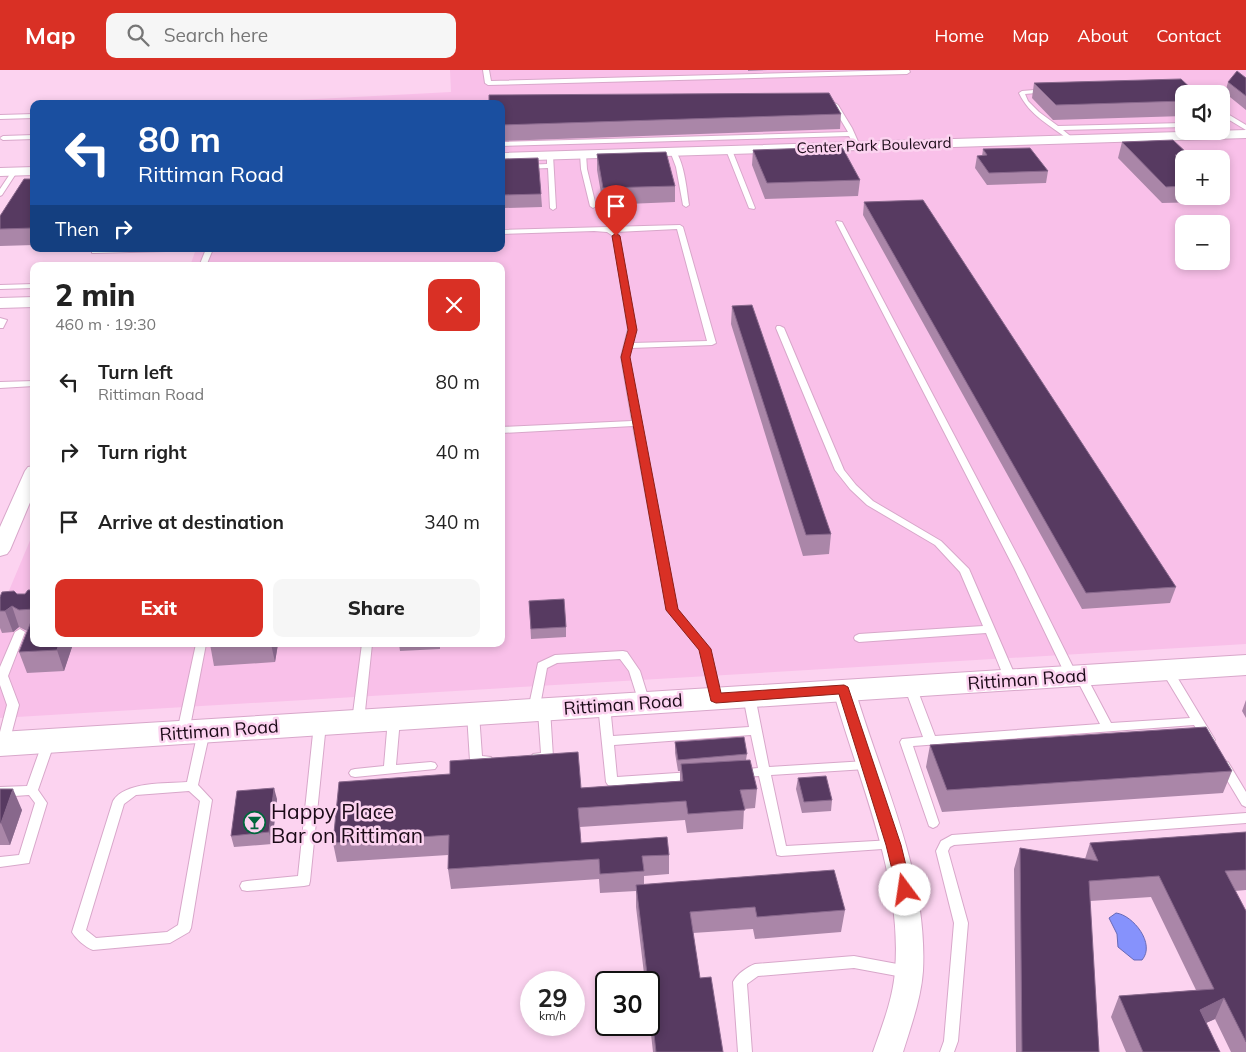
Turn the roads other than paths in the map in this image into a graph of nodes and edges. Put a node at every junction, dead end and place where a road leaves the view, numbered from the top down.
1 (486, 70) edge
2 (601, 70) edge
3 (906, 70) edge
4 (604, 79) junction
5 (1049, 91) edge
6 (827, 100) edge
7 (30, 116) edge
8 (0, 117) edge
9 (1230, 118) edge
10 (1230, 122) edge
11 (1237, 122) junction
12 (1175, 125) edge
13 (1059, 128) junction
14 (1246, 128) edge
15 (850, 134) junction
16 (1230, 134) edge
17 (1246, 134) edge
18 (1175, 135) edge
19 (30, 137) edge
20 (1, 139) edge
21 (1071, 139) junction
22 (648, 140) junction
23 (505, 144) edge
24 (857, 146) junction
25 (728, 150) junction
26 (651, 152) junction
27 (673, 152) junction
28 (583, 154) junction
29 (505, 157) edge
30 (550, 160) junction
31 (505, 167) edge
32 (30, 171) edge
33 (2, 180) edge
34 (0, 194) edge
35 (686, 205) dead end
36 (593, 206) dead end
37 (553, 208) dead end
38 (752, 208) dead end
39 (839, 222) dead end
40 (609, 230) junction
41 (505, 232) edge
42 (30, 286) edge
43 (0, 287) edge
44 (30, 302) edge
45 (0, 303) edge
46 (0, 320) edge
47 (0, 326) edge
48 (780, 328) dead end
49 (628, 346) junction
50 (30, 383) edge
51 (0, 385) edge
52 (637, 423) junction
53 (505, 430) edge
54 (30, 480) edge
55 (0, 550) edge
56 (989, 630) junction
57 (20, 632) dead end
58 (859, 638) dead end
59 (201, 647) edge
60 (367, 647) edge
61 (1246, 665) edge
62 (1167, 670) junction
63 (1076, 676) junction
64 (1011, 680) junction
65 (910, 686) junction
66 (844, 690) junction
67 (749, 696) junction
68 (716, 698) junction
69 (644, 703) junction
70 (604, 706) junction
71 (539, 710) junction
72 (474, 714) junction
73 (394, 719) junction
74 (358, 721) junction
75 (1198, 721) junction
76 (320, 724) junction
77 (1107, 727) junction
78 (756, 731) junction
79 (194, 732) junction
80 (930, 739) junction
81 (49, 741) junction
82 (608, 741) junction
83 (1, 744) edge
84 (520, 758) edge
85 (502, 759) edge
86 (866, 765) junction
87 (431, 766) dead end
88 (390, 770) junction
89 (764, 772) junction
90 (356, 773) dead end
91 (726, 774) edge
92 (707, 775) edge
93 (192, 786) junction
94 (32, 790) junction
95 (0, 792) edge
96 (1246, 802) edge
97 (1246, 818) edge
98 (932, 823) dead end
99 (894, 845) junction
100 (0, 862) edge
101 (247, 886) dead end
102 (909, 972) junction
103 (745, 1052) edge
104 (888, 1052) edge
105 (947, 1052) edge

1 - 4 lane
2 - 4 lane
3 - 4 lane
5 - 13 lane
6 - 15 lane
7 - 8 lane
9 - 11 lane
10 - 11 lane
11 - 14 lane
12 - 13 lane
13 - 21 lane
15 - 22 lane
15 - 24 lane
16 - 17 street, Center Park Boulevard
18 - 21 street, Center Park Boulevard
19 - 20 lane
21 - 24 street, Center Park Boulevard
22 - 23 lane
22 - 26 lane
24 - 25 street, Center Park Boulevard
25 - 27 street, Center Park Boulevard
25 - 38 lane
26 - 27 street, Center Park Boulevard
26 - 28 street, Center Park Boulevard
27 - 35 lane
28 - 30 street, Center Park Boulevard
28 - 36 lane
29 - 30 street, Center Park Boulevard
30 - 31 lane
30 - 37 lane
32 - 33 street
33 - 34 lane
39 - 63 lane
40 - 41 lane
40 - 49 lane
40 - 49 lane
42 - 43 lane
44 - 45 street
46 - 47 lane
48 - 56 lane
49 - 52 lane
50 - 51 lane
52 - 53 lane
52 - 68 lane
54 - 55 street
56 - 58 lane
56 - 64 lane
57 - 83 lane
59 - 79 lane
60 - 74 lane
61 - 62 main road, Rittiman Road
62 - 63 main road, Rittiman Road
62 - 75 lane
63 - 64 main road, Rittiman Road
63 - 77 lane
64 - 65 main road, Rittiman Road
65 - 66 main road, Rittiman Road
65 - 80 lane
66 - 67 main road, Rittiman Road
66 - 86 street
67 - 68 main road, Rittiman Road
67 - 78 lane
68 - 69 main road, Rittiman Road
69 - 70 main road, Rittiman Road
69 - 71 lane
70 - 71 main road, Rittiman Road
70 - 82 lane
71 - 72 main road, Rittiman Road
71 - 84 lane
72 - 73 main road, Rittiman Road
72 - 85 lane
73 - 74 main road, Rittiman Road
73 - 88 lane
74 - 76 main road, Rittiman Road
75 - 77 lane
75 - 96 lane
76 - 79 main road, Rittiman Road
76 - 101 lane
77 - 80 lane
78 - 82 lane
78 - 89 lane
79 - 81 main road, Rittiman Road
79 - 93 lane
80 - 98 lane
81 - 83 main road, Rittiman Road
81 - 94 lane
82 - 92 lane
86 - 89 lane
86 - 99 street
87 - 88 lane
88 - 90 lane
89 - 91 lane
89 - 99 lane
93 - 93 lane
94 - 95 lane
94 - 100 lane
97 - 105 lane
99 - 102 street
102 - 103 lane
102 - 104 street

